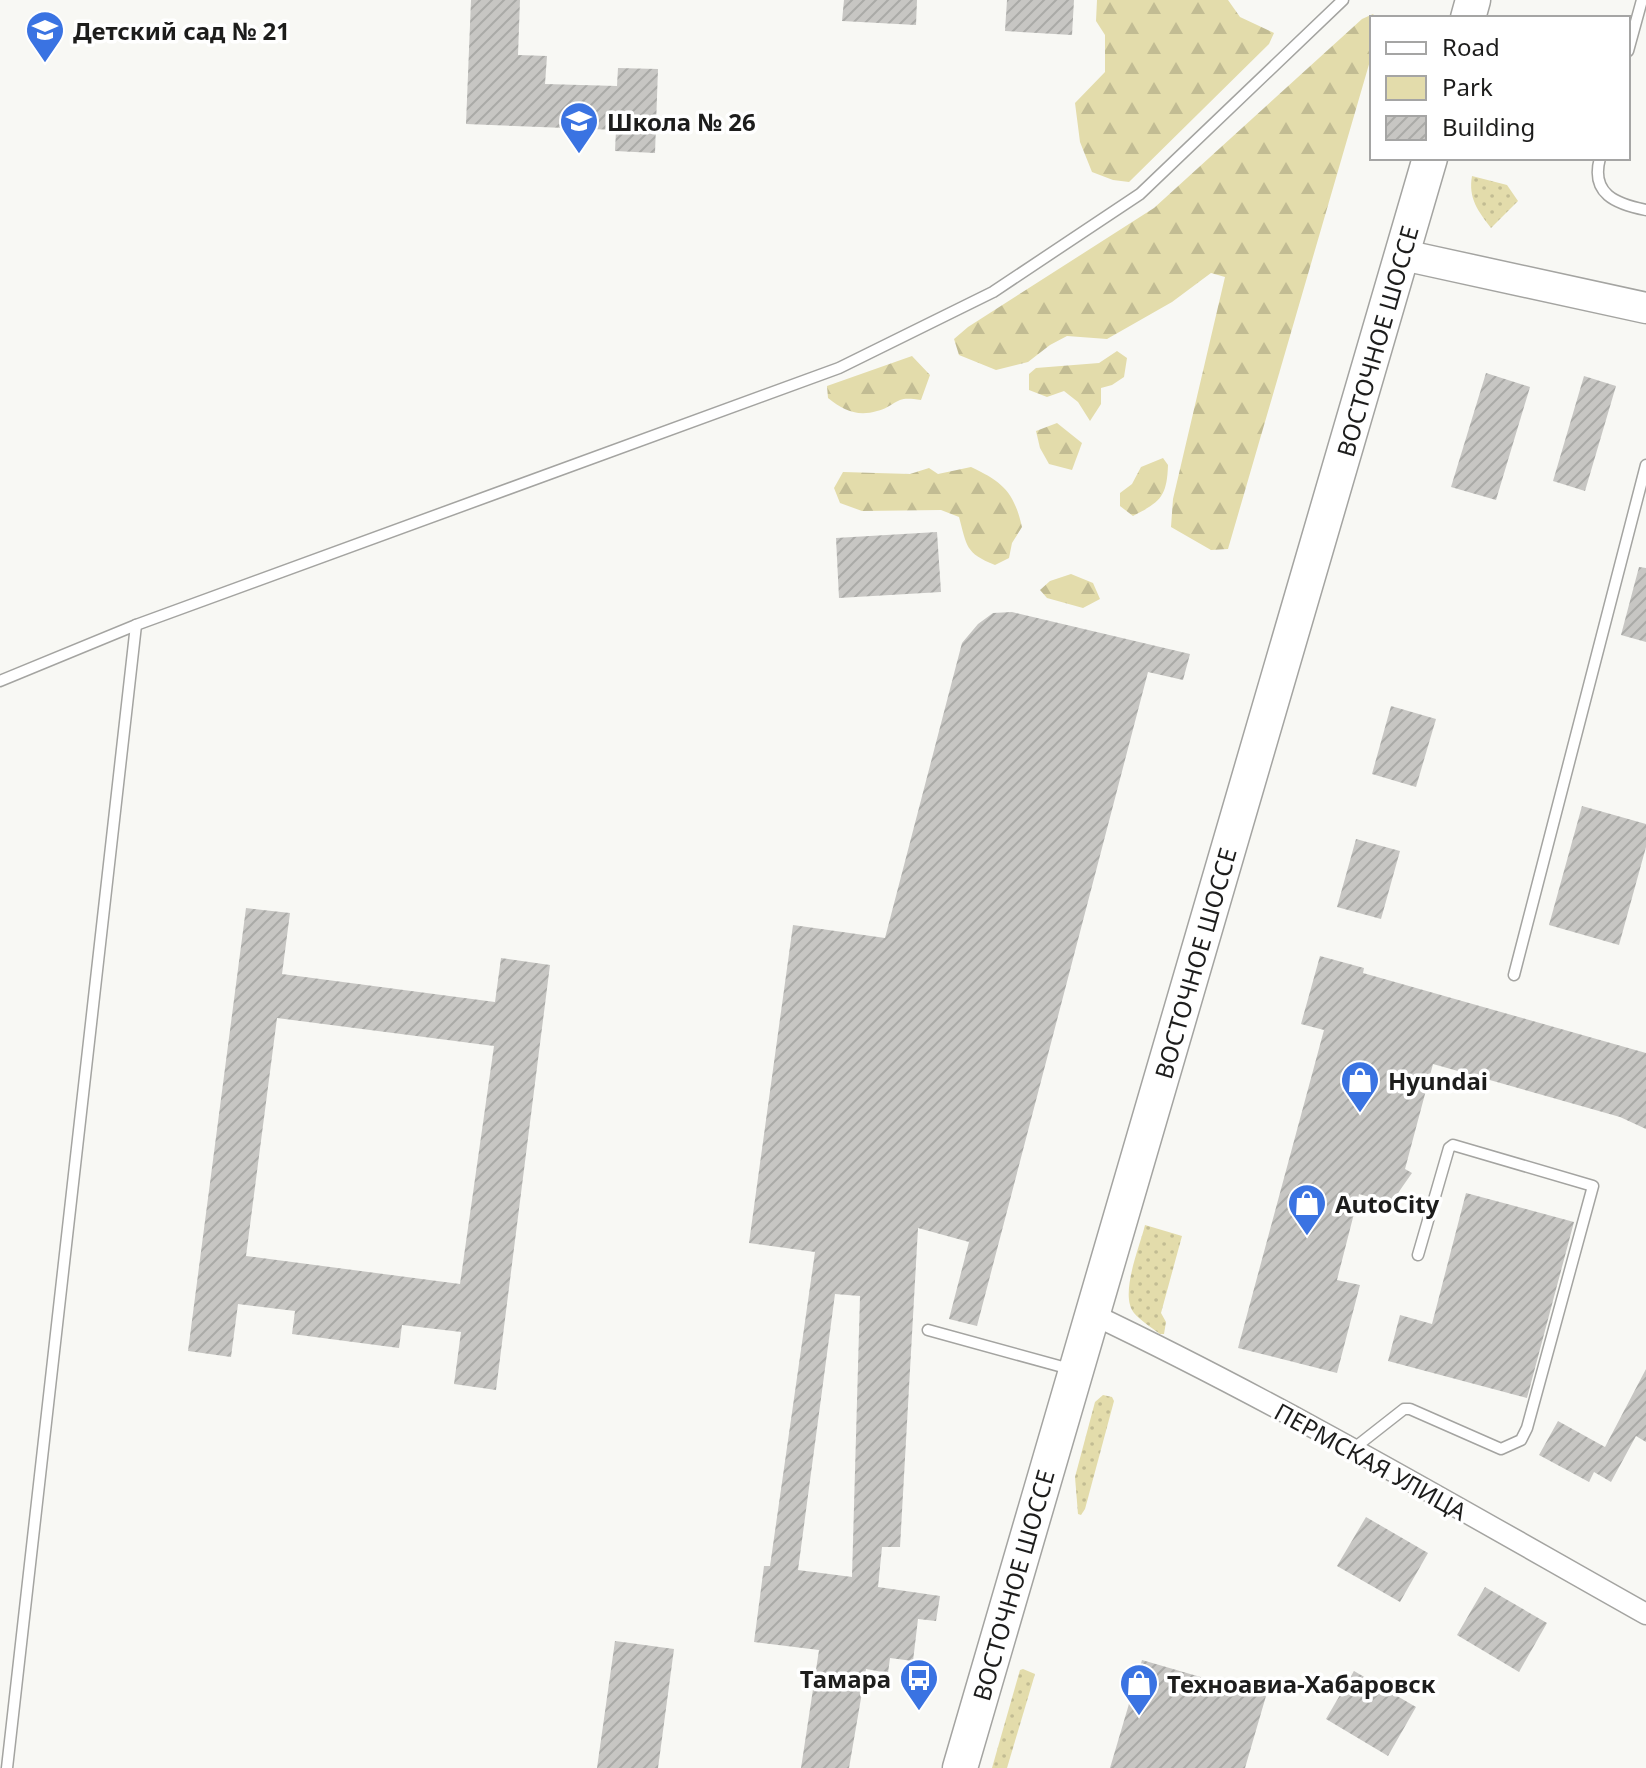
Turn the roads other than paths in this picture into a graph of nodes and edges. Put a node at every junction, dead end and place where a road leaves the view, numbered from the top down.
1 (1343, 0) edge
2 (1642, 0) edge
3 (1630, 44) edge
4 (1429, 160) edge
5 (1599, 160) edge
6 (1646, 210) edge
7 (1403, 255) junction
8 (1646, 308) edge
9 (1646, 465) edge
10 (136, 625) junction
11 (0, 681) edge
12 (1514, 975) dead end
13 (1418, 1255) dead end
14 (1092, 1314) junction
15 (928, 1330) dead end
16 (1076, 1371) junction
17 (1352, 1450) junction
18 (1646, 1614) edge
19 (7, 1768) edge
20 (960, 1768) edge

1 - 10 lane
2 - 3 lane
4 - 7 main road, ВОСТОЧНОЕ ШОССЕ
5 - 6 lane
7 - 8 street
7 - 14 main road, ВОСТОЧНОЕ ШОССЕ
9 - 12 lane
10 - 11 lane
10 - 19 lane
13 - 17 lane
14 - 16 main road, ВОСТОЧНОЕ ШОССЕ
14 - 17 street, ПЕРМСКАЯ УЛИЦА
15 - 16 lane
16 - 20 main road, ВОСТОЧНОЕ ШОССЕ
17 - 18 street, ПЕРМСКАЯ УЛИЦА

